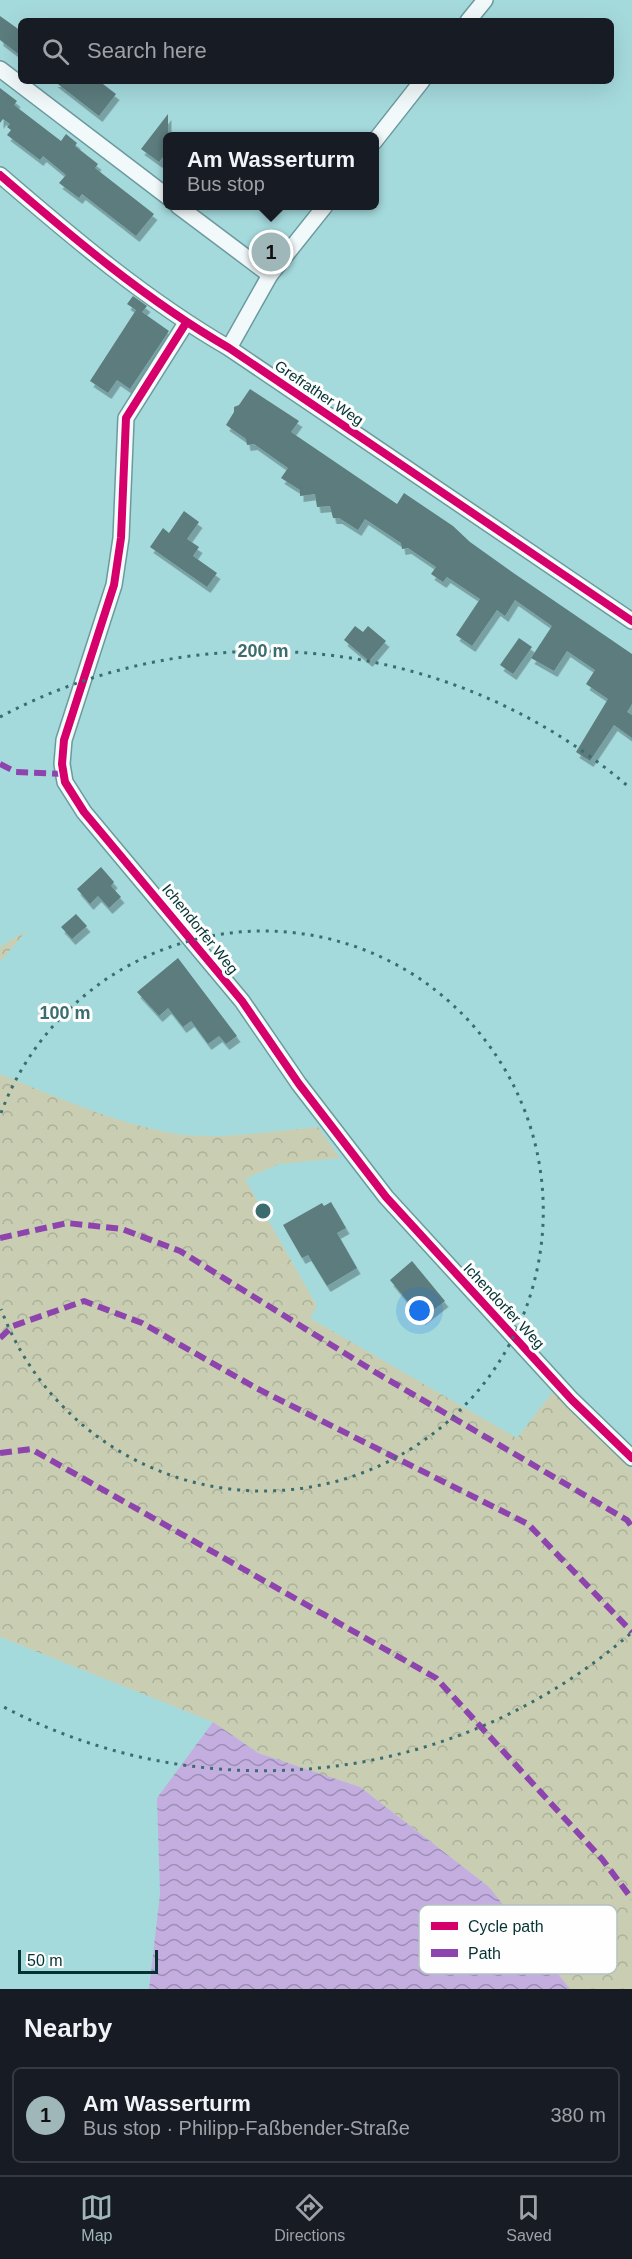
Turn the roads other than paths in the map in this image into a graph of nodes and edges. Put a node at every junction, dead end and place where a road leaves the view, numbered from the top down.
1 (485, 0) edge
2 (470, 18) edge
3 (0, 69) edge
4 (18, 83) edge
5 (20, 84) edge
6 (420, 84) edge
7 (379, 136) edge
8 (0, 175) edge
9 (163, 193) edge
10 (183, 210) edge
11 (322, 210) edge
12 (270, 275) junction
13 (186, 323) junction
14 (229, 348) junction
15 (632, 621) edge
16 (632, 1458) edge

1 - 2 street
3 - 4 street
5 - 9 street
6 - 7 street
8 - 13 street, Grefrather Weg
10 - 12 street
11 - 12 street
12 - 14 street
13 - 14 street, Grefrather Weg
13 - 16 street, Ichendorfer Weg
14 - 15 street, Grefrather Weg

